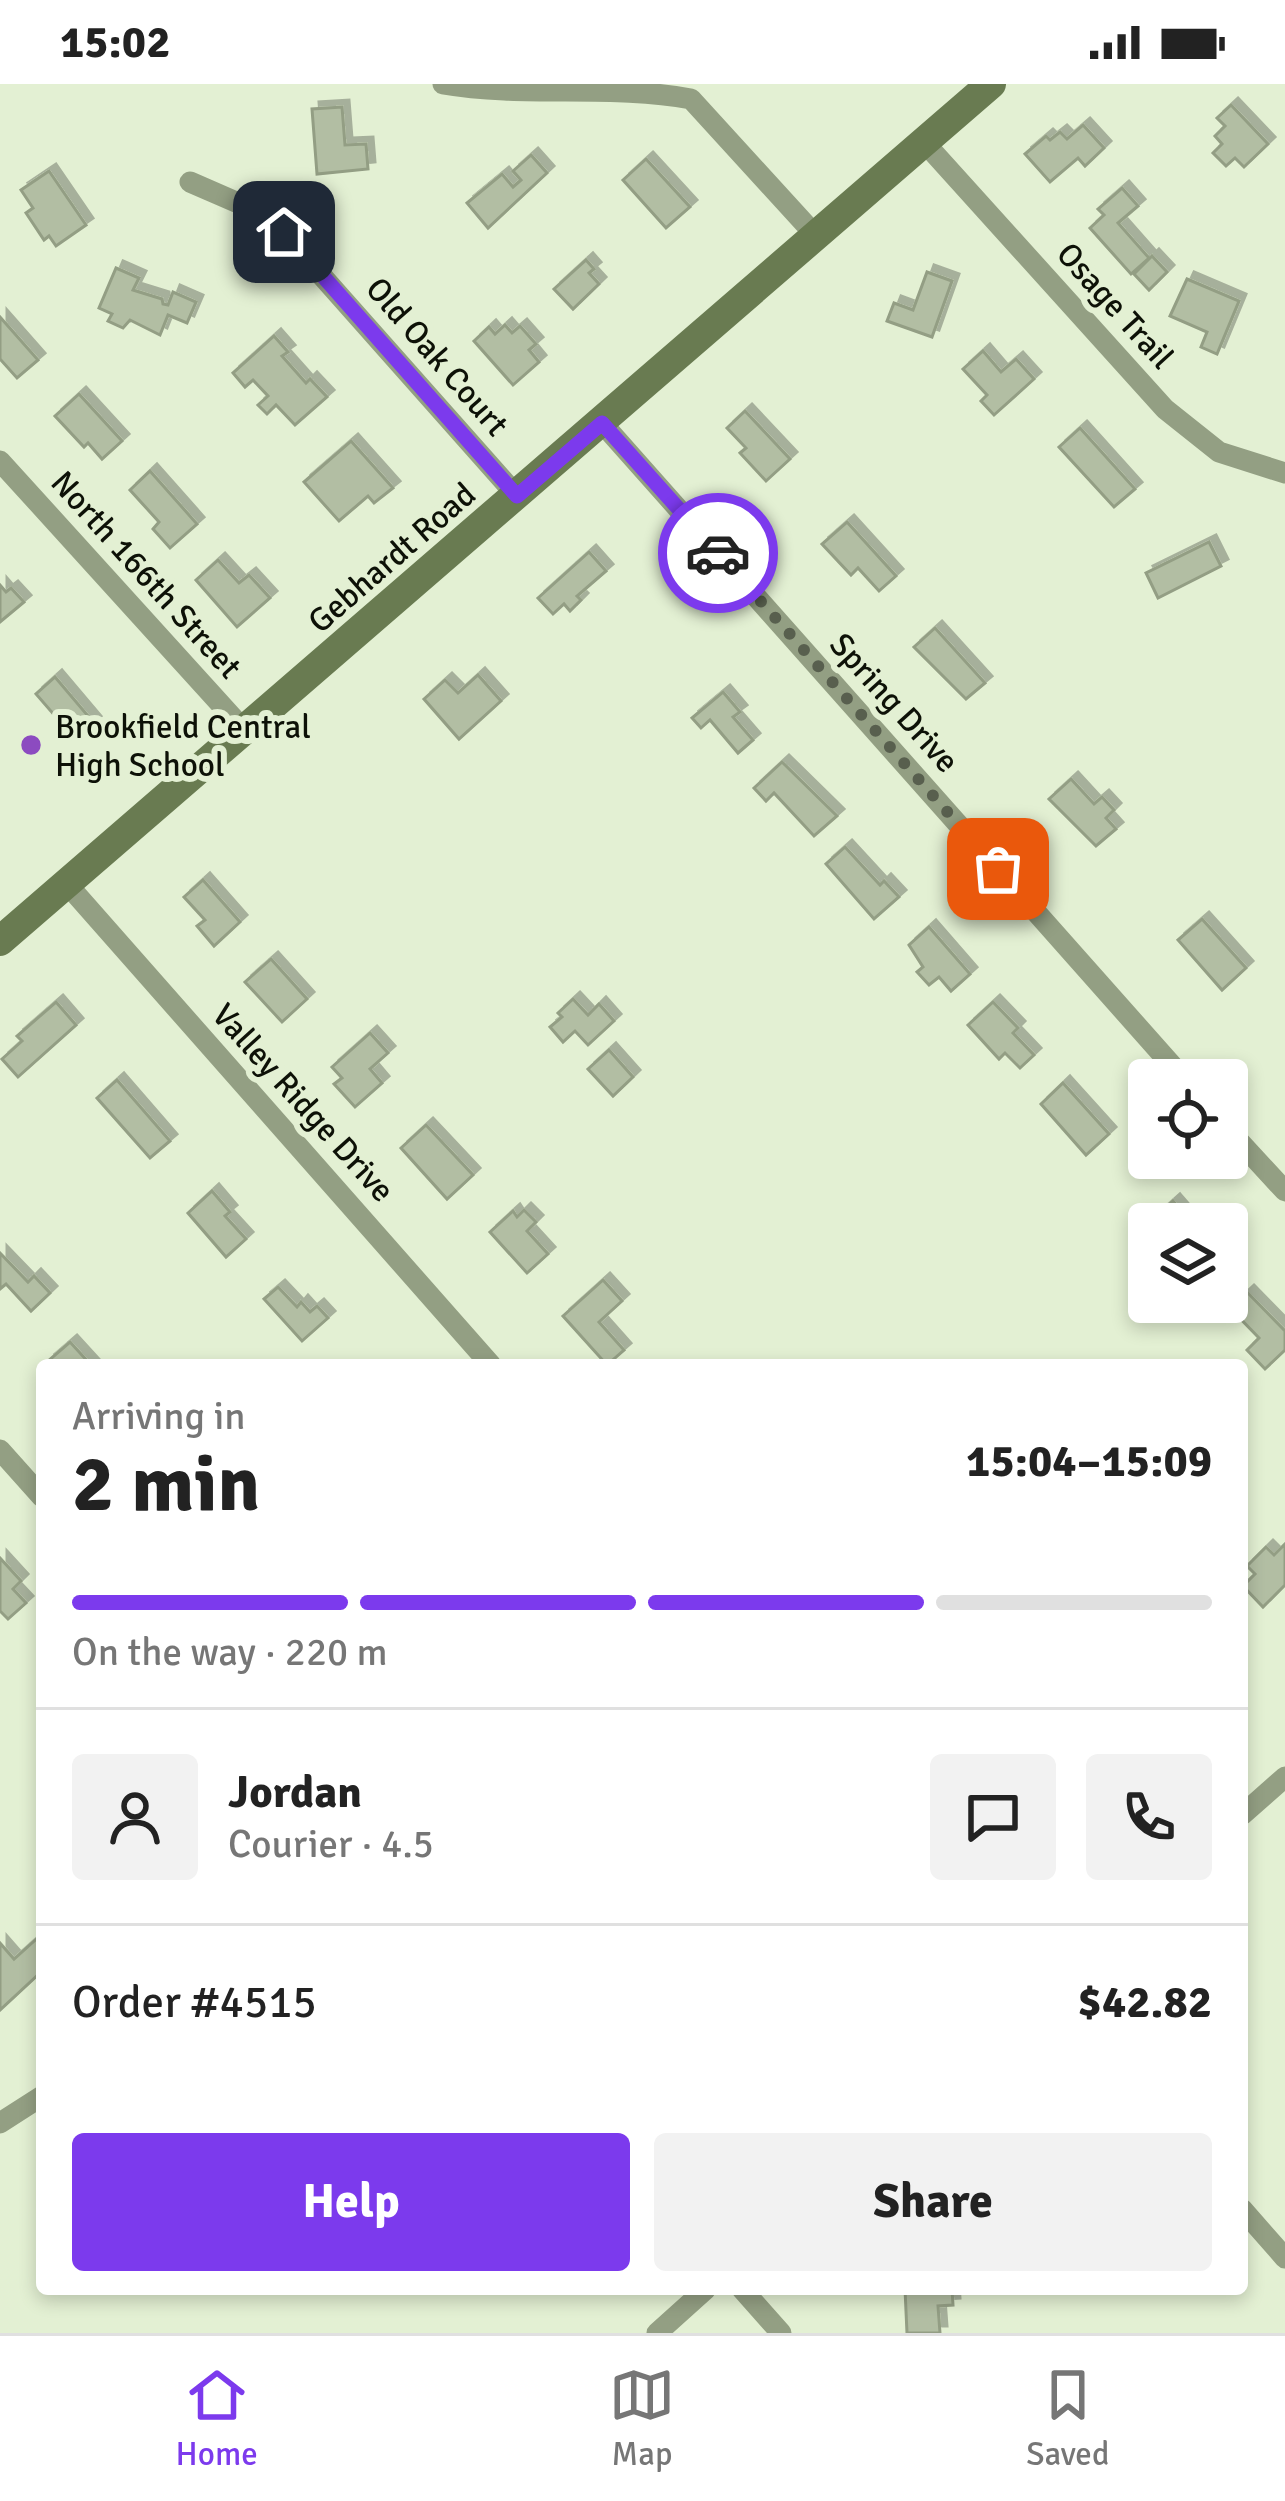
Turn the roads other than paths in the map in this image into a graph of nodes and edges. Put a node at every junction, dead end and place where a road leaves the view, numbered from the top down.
1 (443, 84) edge
2 (991, 84) edge
3 (924, 142) junction
4 (190, 182) dead end
5 (817, 237) junction
6 (602, 423) junction
7 (0, 461) edge
8 (1285, 473) edge
9 (517, 496) junction
10 (244, 731) junction
11 (67, 884) junction
12 (0, 941) edge
13 (1165, 1059) edge
14 (1248, 1151) edge
15 (1285, 1191) edge
16 (486, 1359) edge
17 (0, 1450) edge
18 (36, 1491) edge
19 (1285, 1778) edge
20 (1248, 1810) edge
21 (36, 2100) edge
22 (0, 2123) edge
23 (1248, 2216) edge
24 (1285, 2258) edge
25 (699, 2295) edge
26 (747, 2295) edge
27 (657, 2333) edge
28 (781, 2333) edge

1 - 5 street
2 - 3 street, Gebhardt Road
3 - 5 street, Gebhardt Road
3 - 8 street, Osage Trail
4 - 9 street, Old Oak Court
5 - 6 street, Gebhardt Road
6 - 9 street, Gebhardt Road
6 - 13 street, Spring Drive
7 - 10 street, North 166th Street
9 - 10 street, Gebhardt Road
10 - 11 street, Gebhardt Road
11 - 12 street, Gebhardt Road
11 - 16 street, Valley Ridge Drive
14 - 15 street
17 - 18 street
19 - 20 street
21 - 22 street
23 - 24 street
25 - 27 street
26 - 28 street

